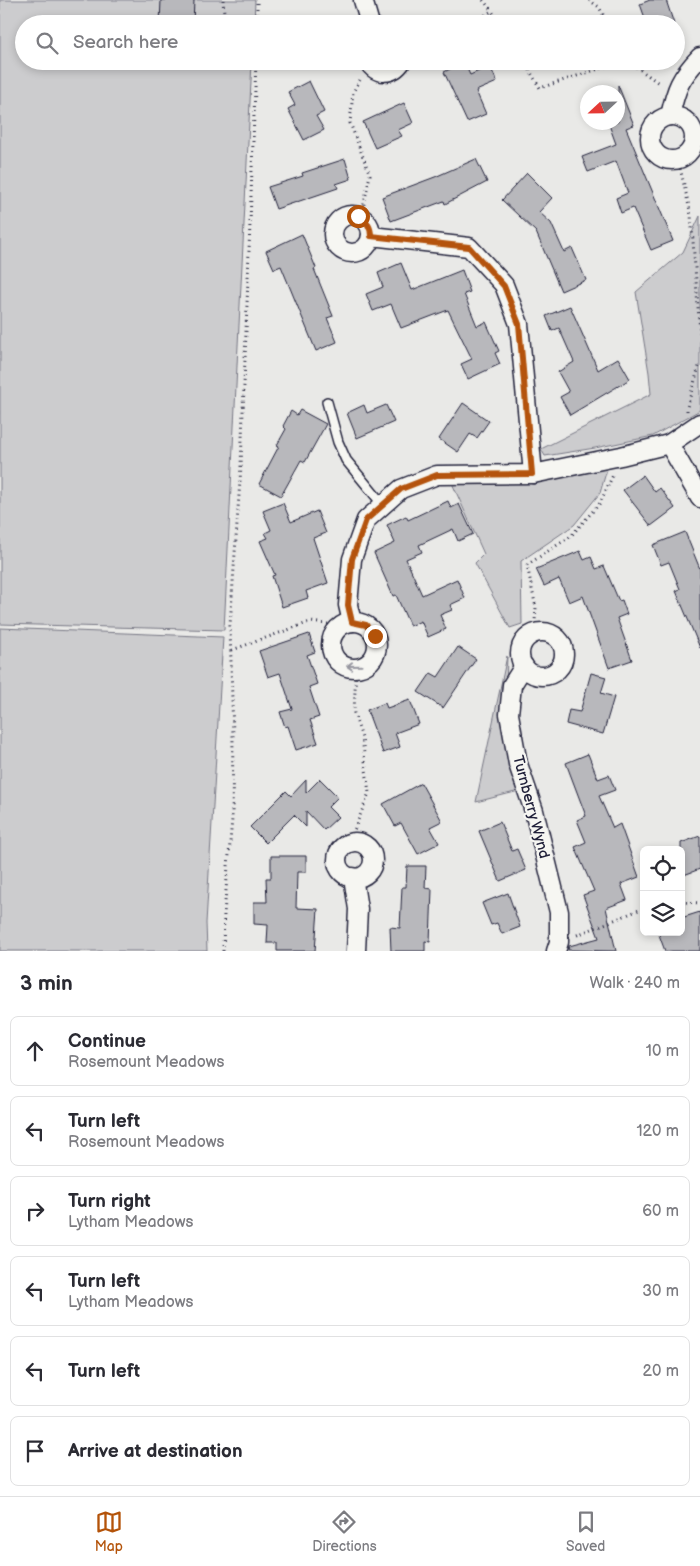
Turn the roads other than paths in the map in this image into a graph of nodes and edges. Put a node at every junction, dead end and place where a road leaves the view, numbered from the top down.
1 (364, 0) edge
2 (368, 15) edge
3 (700, 57) edge
4 (377, 70) edge
5 (393, 70) edge
6 (670, 116) junction
7 (371, 236) junction
8 (327, 402) dead end
9 (696, 427) edge
10 (669, 444) junction
11 (532, 474) junction
12 (700, 498) edge
13 (383, 504) junction
14 (348, 623) junction
15 (524, 666) junction
16 (353, 877) junction
17 (558, 946) edge
18 (356, 951) edge

1 - 2 street
3 - 6 street
4 - 5 street
6 - 6 street
7 - 7 street
7 - 11 street
8 - 13 lane
9 - 10 street
10 - 11 street
10 - 12 street
11 - 13 street
13 - 14 street
14 -> 14 street
15 - 15 street, Turnberry Wynd
15 - 17 street, Turnberry Wynd
16 - 16 street
16 - 18 street

